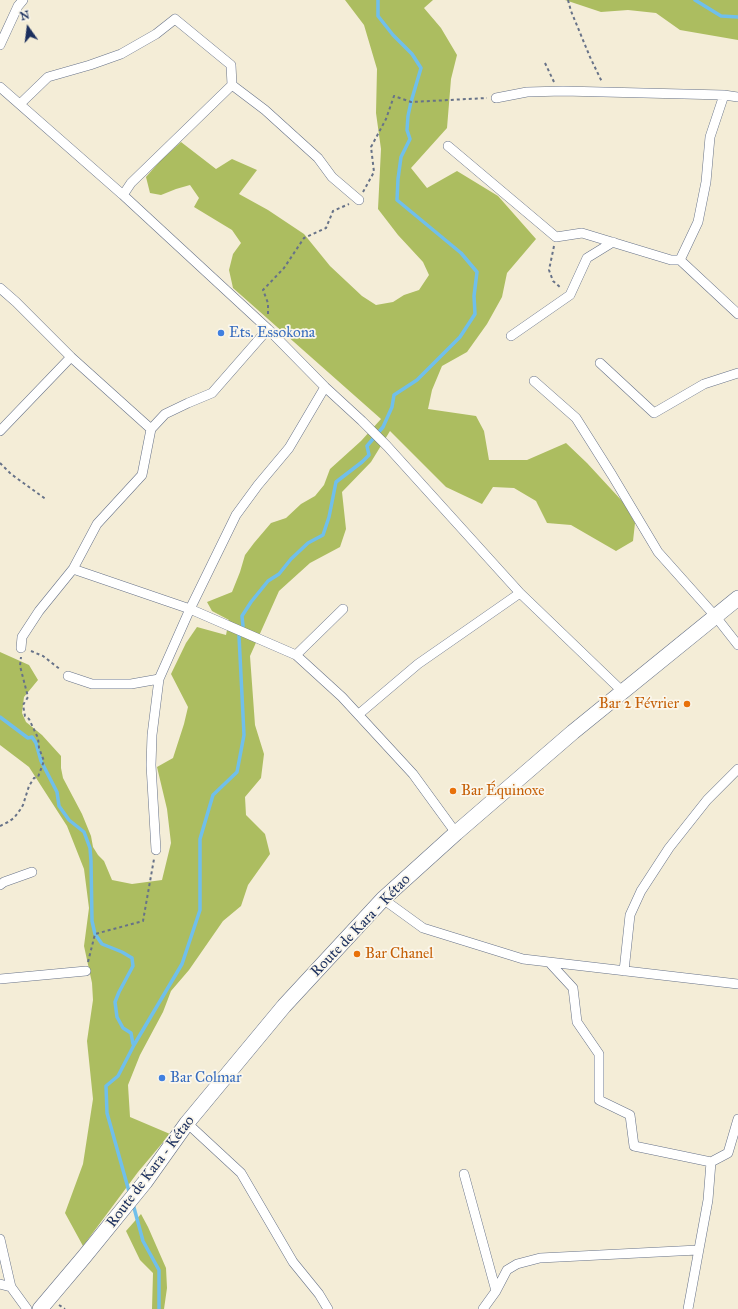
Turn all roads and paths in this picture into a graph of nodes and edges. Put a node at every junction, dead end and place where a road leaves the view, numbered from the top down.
1 (23, 0) edge
2 (568, 0) edge
3 (0, 45) edge
4 (545, 63) dead end
5 (232, 85) junction
6 (0, 87) edge
7 (563, 91) junction
8 (607, 92) junction
9 (724, 95) junction
10 (738, 97) edge
11 (496, 98) joint
12 (20, 104) junction
13 (448, 146) dead end
14 (123, 195) junction
15 (359, 200) junction
16 (556, 237) junction
17 (613, 242) junction
18 (680, 260) junction
19 (1, 289) edge
20 (570, 295) junction
21 (738, 314) edge
22 (268, 329) junction
23 (511, 336) dead end
24 (71, 357) junction
25 (600, 363) dead end
26 (738, 373) edge
27 (534, 381) dead end
28 (325, 387) junction
29 (151, 429) junction
30 (0, 431) edge
31 (0, 463) edge
32 (47, 500) dead end
33 (73, 569) junction
34 (520, 592) junction
35 (738, 598) edge
36 (190, 609) junction
37 (343, 609) dead end
38 (716, 617) junction
39 (738, 645) edge
40 (21, 648) junction
41 (296, 655) junction
42 (68, 676) joint
43 (159, 679) junction
44 (622, 692) junction
45 (359, 714) junction
46 (738, 769) edge
47 (0, 826) edge
48 (456, 833) junction
49 (156, 850) joint
50 (32, 872) dead end
51 (0, 886) edge
52 (383, 899) junction
53 (549, 962) junction
54 (86, 971) joint
55 (624, 971) junction
56 (0, 979) edge
57 (738, 984) edge
58 (738, 1119) edge
59 (187, 1123) junction
60 (711, 1162) junction
61 (464, 1174) dead end
62 (0, 1239) edge
63 (698, 1250) junction
64 (0, 1284) edge
65 (11, 1287) junction
66 (496, 1291) junction
67 (27, 1309) edge
68 (40, 1309) edge
69 (328, 1309) edge
70 (483, 1309) edge
71 (688, 1309) edge

1 - 3 street
2 - 8 path
4 - 7 path
5 - 12 street
5 - 14 street
5 - 15 street
6 - 12 street
7 - 8 street
7 - 11 street
8 - 9 street
9 - 10 street
9 - 18 street
11 - 15 path
12 - 14 street
13 - 16 street
14 - 22 street
15 - 22 path
16 - 17 street
16 - 20 path
17 - 18 street
17 - 20 street
18 - 21 street
19 - 24 street
20 - 23 street
22 - 28 street
22 - 29 street
24 - 29 street
24 - 30 street
25 - 26 street
27 - 38 street
28 - 34 street
28 - 36 street
29 - 33 street
31 - 32 path
33 - 36 street
33 - 40 street
34 - 44 street
34 - 45 street
35 - 38 main road, Route de Kara - Kétao
36 - 41 street
36 - 43 street
37 - 41 street
38 - 39 street
38 - 44 main road, Route de Kara - Kétao
40 - 42 path
40 - 47 path
41 - 45 street
42 - 43 street
43 - 49 street
44 - 48 main road, Route de Kara - Kétao
45 - 48 street
46 - 55 street
48 - 52 main road, Route de Kara - Kétao
49 - 54 path
50 - 51 street
52 - 53 street
52 - 59 main road, Route de Kara - Kétao
53 - 55 street
53 - 60 street
54 - 56 street
55 - 57 street
58 - 60 street
59 - 68 main road, Route de Kara - Kétao
59 - 69 street
60 - 63 street
61 - 66 street
62 - 65 street
63 - 66 street
63 - 71 street
64 - 65 street
65 - 67 street
66 - 70 street

